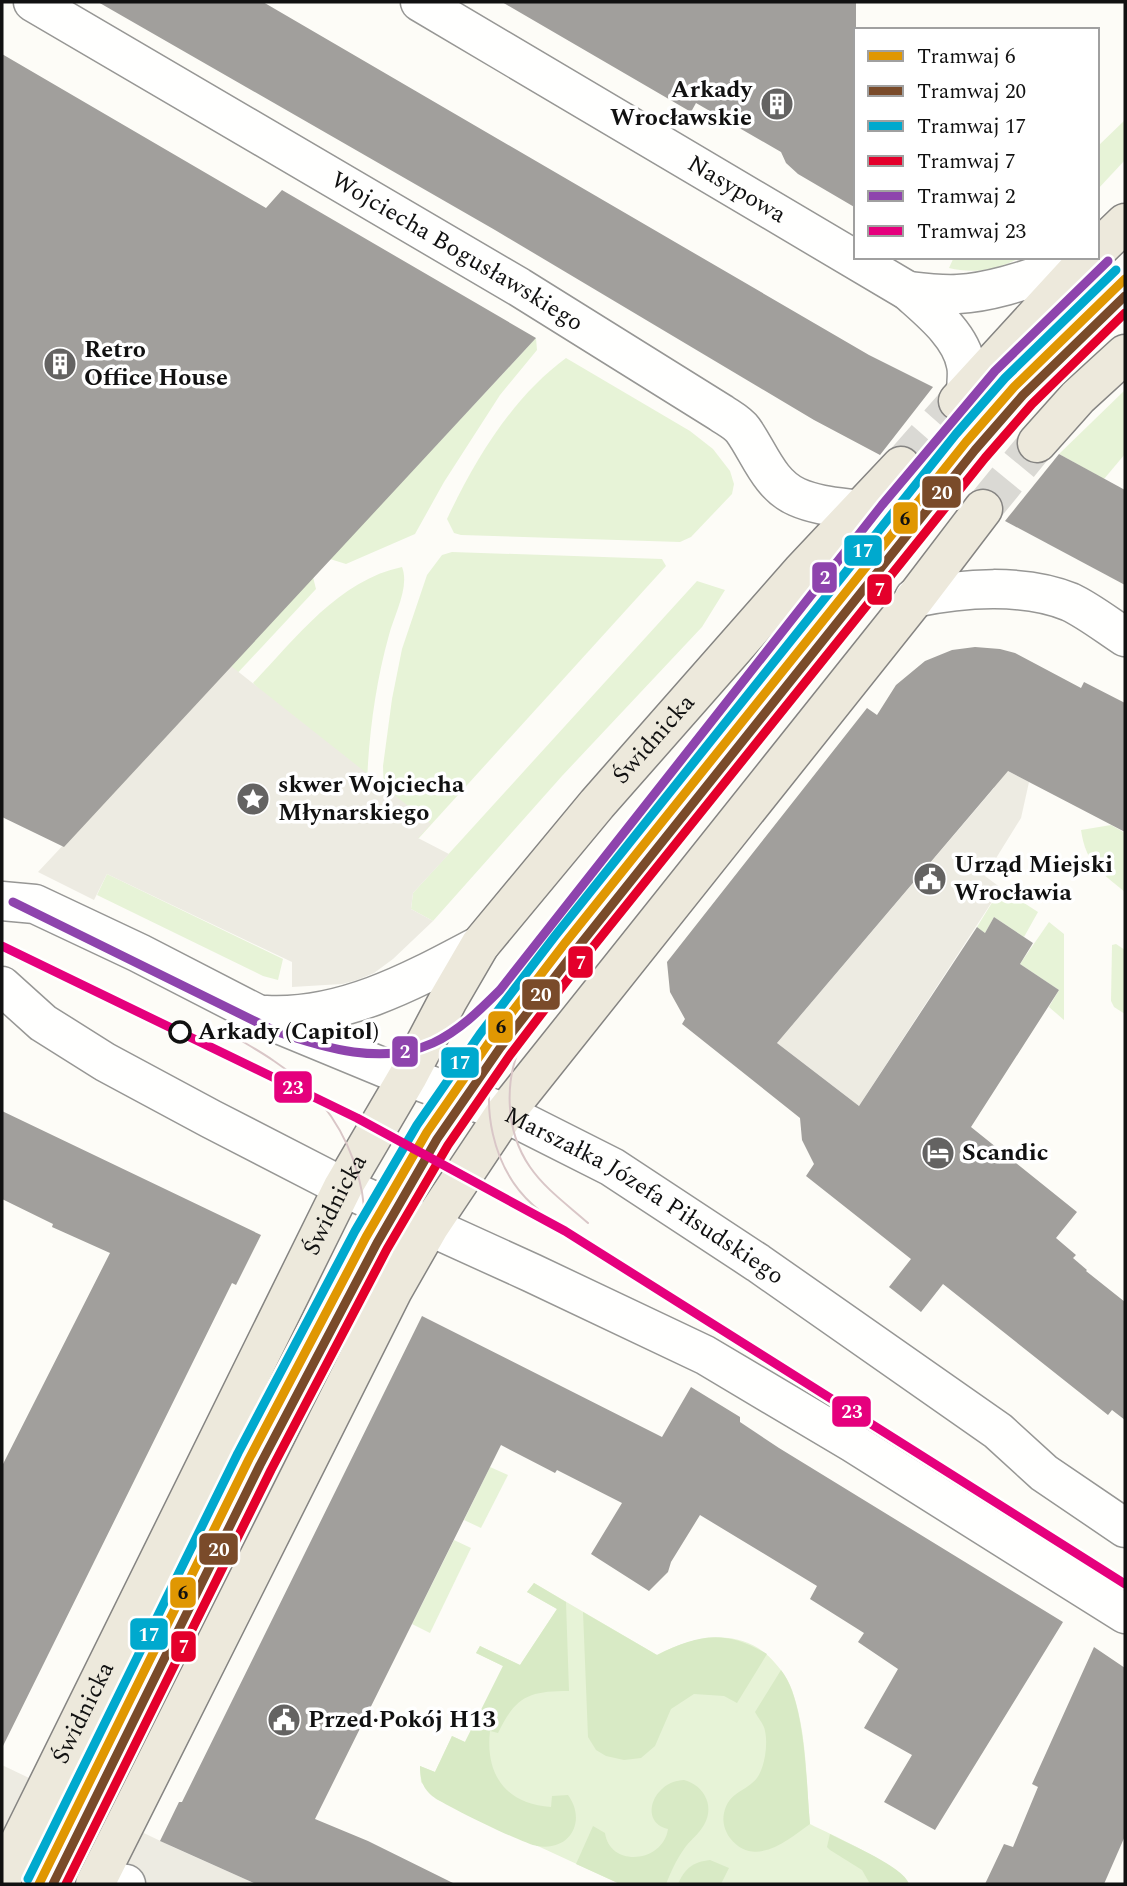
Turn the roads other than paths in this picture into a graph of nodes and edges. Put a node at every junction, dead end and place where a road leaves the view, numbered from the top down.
1 (33, 2) edge
2 (420, 2) edge
3 (1125, 223) edge
4 (1099, 248) edge
5 (854, 258) edge
6 (855, 259) edge
7 (1082, 259) edge
8 (1088, 259) edge
9 (908, 290) junction
10 (1125, 354) edge
11 (962, 397) joint
12 (1037, 443) tunnel mouth
13 (901, 466) tunnel mouth
14 (983, 509) tunnel mouth
15 (861, 510) junction
16 (914, 598) junction
17 (1125, 637) edge
18 (2, 901) edge
19 (480, 945) junction
20 (2, 986) edge
21 (258, 1015) junction
22 (408, 1076) junction
23 (505, 1113) junction
24 (344, 1187) junction
25 (429, 1227) junction
26 (1125, 1528) edge
27 (1125, 1614) edge
28 (12, 1829) edge
29 (2, 1878) edge
30 (106, 1882) edge

1 - 15 street, Wojciecha Bogusławskiego
2 - 5 street, Nasypowa
3 - 4 main road
6 - 9 street, Nasypowa
7 - 9 street, Nasypowa
8 - 11 main road
9 - 11 street, Nasypowa
10 - 12 main road
13 - 15 main road, Świdnicka
14 - 16 main road
15 - 19 main road, Świdnicka
16 - 17 street
16 - 23 main road
18 - 21 street, Marszałka Józefa Piłsudskiego
19 - 21 street
19 - 22 main road, Świdnicka
20 - 24 street
21 - 22 street, Marszałka Józefa Piłsudskiego
22 - 23 street, Marszałka Józefa Piłsudskiego
22 - 24 main road, Świdnicka
23 - 25 main road
23 - 26 street, Marszałka Józefa Piłsudskiego
24 - 25 street
24 - 28 main road, Świdnicka
25 - 27 street
25 - 30 main road
28 - 29 main road, Świdnicka

